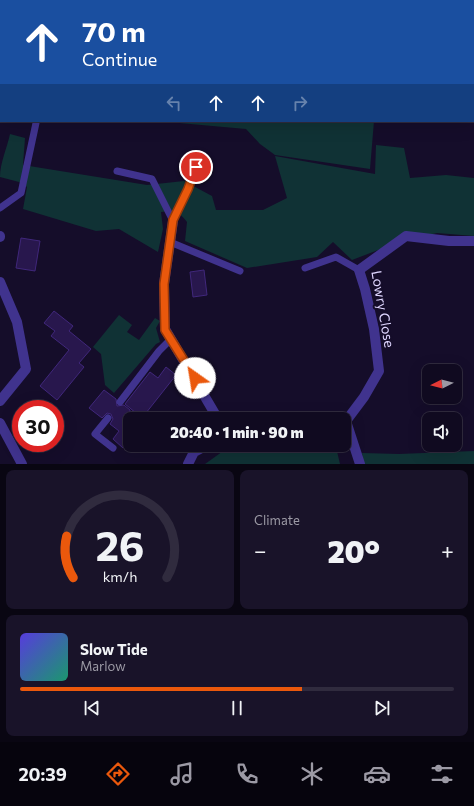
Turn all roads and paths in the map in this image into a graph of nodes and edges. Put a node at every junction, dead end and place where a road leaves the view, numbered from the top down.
1 (36, 123) dead end
2 (196, 167) dead end
3 (117, 171) dead end
4 (0, 208) edge
5 (173, 220) junction
6 (474, 241) edge
7 (170, 242) junction
8 (305, 268) dead end
9 (359, 270) junction
10 (240, 271) dead end
11 (0, 282) edge
12 (171, 339) junction
13 (0, 401) edge
14 (120, 402) dead end
15 (214, 412) edge
16 (351, 413) edge
17 (108, 418) dead end
18 (0, 423) edge
19 (351, 438) edge
20 (113, 448) dead end
21 (194, 452) edge
22 (22, 464) edge
23 (188, 464) edge
24 (360, 464) edge

1 - 4 lane
2 - 5 lane
3 - 5 lane
5 - 7 street
6 - 9 street, Lowry Close
7 - 10 lane
7 - 12 street
8 - 9 lane
9 - 16 street, Lowry Close
11 - 13 street
12 - 14 lane
12 - 15 street
17 - 20 lane
18 - 22 street
19 - 24 street
21 - 23 street

